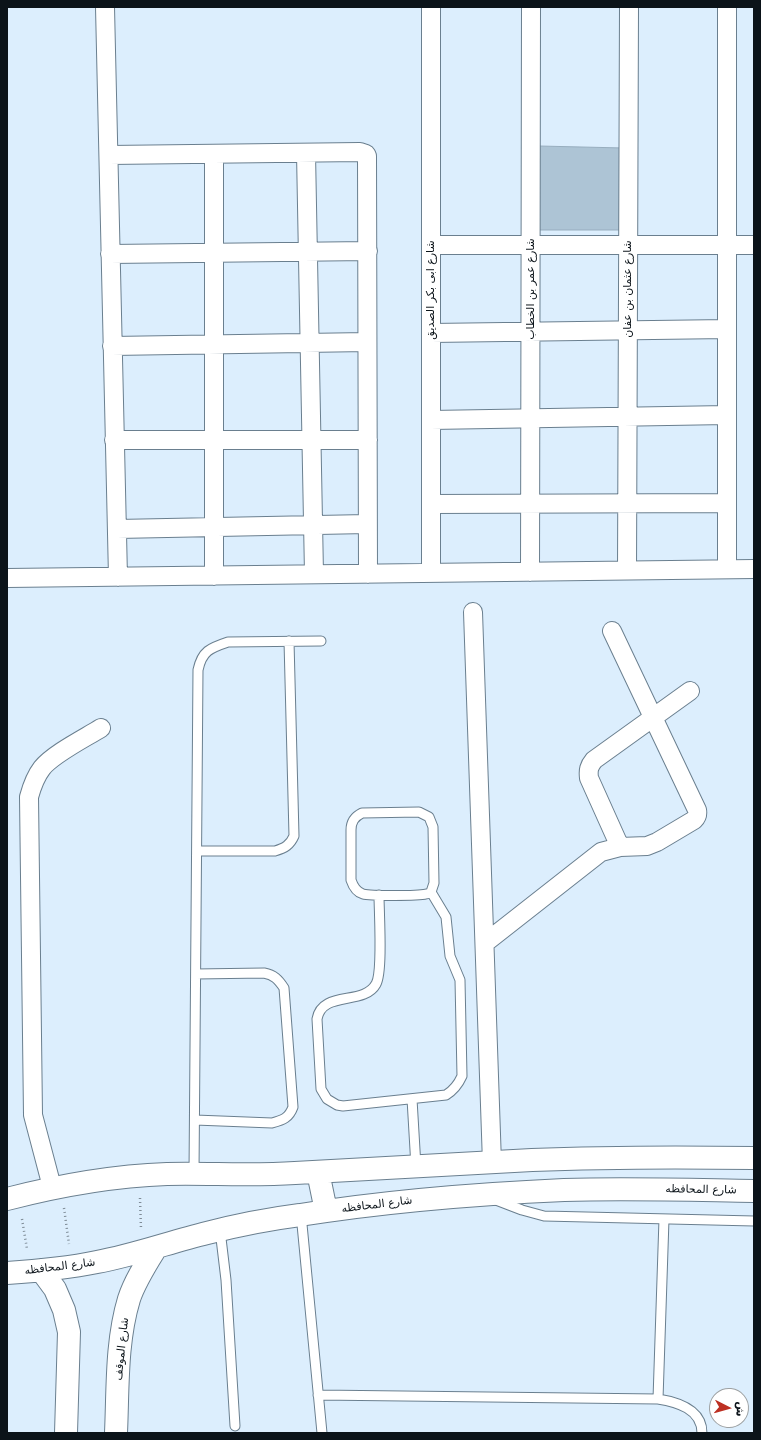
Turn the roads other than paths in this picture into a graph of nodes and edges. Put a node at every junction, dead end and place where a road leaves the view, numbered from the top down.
1 (106, 7) edge
2 (431, 7) edge
3 (531, 7) edge
4 (629, 7) edge
5 (726, 7) edge
6 (306, 153) junction
7 (214, 154) junction
8 (109, 155) junction
9 (431, 245) junction
10 (531, 245) junction
11 (628, 245) junction
12 (727, 245) junction
13 (754, 245) edge
14 (368, 251) junction
15 (308, 252) junction
16 (214, 253) junction
17 (110, 254) junction
18 (727, 329) junction
19 (628, 330) junction
20 (530, 332) junction
21 (431, 333) junction
22 (310, 342) junction
23 (367, 342) junction
24 (214, 344) junction
25 (112, 346) junction
26 (727, 415) junction
27 (628, 417) junction
28 (530, 418) junction
29 (431, 420) junction
30 (114, 440) junction
31 (214, 440) junction
32 (312, 440) junction
33 (368, 440) junction
34 (627, 503) junction
35 (727, 503) junction
36 (431, 504) junction
37 (530, 504) junction
38 (367, 524) junction
39 (313, 525) junction
40 (214, 527) junction
41 (117, 529) junction
42 (727, 569) junction
43 (754, 569) edge
44 (627, 570) junction
45 (530, 572) junction
46 (431, 573) junction
47 (314, 574) junction
48 (368, 574) junction
49 (214, 576) junction
50 (118, 577) junction
51 (7, 578) edge
52 (473, 612) dead end
53 (612, 631) dead end
54 (289, 641) junction
55 (321, 641) dead end
56 (690, 691) dead end
57 (653, 717) junction
58 (101, 728) dead end
59 (620, 847) junction
60 (197, 851) junction
61 (431, 892) junction
62 (379, 895) junction
63 (484, 943) junction
64 (196, 974) junction
65 (412, 1099) junction
66 (195, 1120) junction
67 (754, 1158) edge
68 (492, 1163) junction
69 (416, 1166) junction
70 (318, 1172) junction
71 (194, 1173) junction
72 (56, 1186) junction
73 (754, 1191) edge
74 (480, 1194) junction
75 (12, 1197) edge
76 (326, 1211) junction
77 (301, 1214) junction
78 (664, 1219) junction
79 (754, 1221) edge
80 (220, 1230) junction
81 (149, 1250) junction
82 (36, 1271) junction
83 (7, 1273) edge
84 (318, 1396) junction
85 (658, 1399) junction
86 (235, 1426) dead end
87 (66, 1433) edge
88 (116, 1433) edge
89 (322, 1433) edge
90 (702, 1433) edge

1 - 8 street
2 - 9 street, شارع ابى بكر الصديق
3 - 10 street, شارع عمر بن الخطاب
4 - 11 street, شارع عثمان بن عفان
5 - 12 street
6 - 7 street
6 - 14 street
6 - 15 street
7 - 8 street
7 - 16 street
8 - 17 street
9 - 10 street
9 - 21 street, شارع ابى بكر الصديق
10 - 11 street
10 - 20 street, شارع عمر بن الخطاب
11 - 12 street
11 - 19 street, شارع عثمان بن عفان
12 - 13 street
12 - 18 street
14 - 15 street
14 - 23 street
15 - 16 street
15 - 22 street
16 - 17 street
16 - 24 street
17 - 25 street
18 - 19 street
18 - 26 street
19 - 20 street
19 - 27 street, شارع عثمان بن عفان
20 - 21 street
20 - 28 street, شارع عمر بن الخطاب
21 - 29 street, شارع ابى بكر الصديق
22 - 23 street
22 - 24 street
22 - 32 street
23 - 33 street
24 - 25 street
24 - 31 street
25 - 30 street
26 - 27 street
26 - 35 street
27 - 28 street
27 - 34 street, شارع عثمان بن عفان
28 - 29 street
28 - 37 street, شارع عمر بن الخطاب
29 - 36 street, شارع ابى بكر الصديق
30 - 31 street
30 - 41 street
31 - 32 street
31 - 40 street
32 - 33 street
32 - 39 street
33 - 38 street
34 - 35 street
34 - 37 street
34 - 44 street, شارع عثمان بن عفان
35 - 42 street
36 - 37 street
36 - 46 street, شارع ابى بكر الصديق
37 - 45 street, شارع عمر بن الخطاب
38 - 39 street
38 - 48 street
39 - 40 street
39 - 47 street
40 - 41 street
40 - 49 street
41 - 50 street
42 - 43 street
42 - 44 street
44 - 45 street
45 - 46 street
46 - 48 street
47 - 48 street
47 - 49 street
49 - 50 street
50 - 51 street
52 - 63 street
53 - 57 street
54 - 55 lane
54 - 60 lane
54 - 60 lane
56 - 57 street
57 - 59 street
57 - 59 street
58 - 72 street
59 - 63 street
60 - 64 lane
61 - 62 lane
61 - 62 lane
61 - 65 lane
62 - 65 lane
63 - 68 street
64 - 66 lane
64 - 66 lane
65 - 69 lane
66 - 71 lane
67 - 68 main road
68 - 69 main road
69 - 70 main road
70 - 71 main road
70 - 76 main road
71 - 72 main road
72 - 75 main road
73 - 74 main road, شارع المحافظه
74 - 76 main road, شارع المحافظه
74 - 78 lane
76 - 77 main road, شارع المحافظه
77 - 80 main road, شارع المحافظه
77 - 84 lane
78 - 79 lane
78 - 85 lane
80 - 81 main road, شارع المحافظه
80 - 86 lane
81 - 82 main road, شارع المحافظه
81 - 88 main road, شارع الموقف
82 - 83 main road, شارع المحافظه
82 - 87 main road
84 - 85 lane
84 - 89 lane
85 - 90 lane

